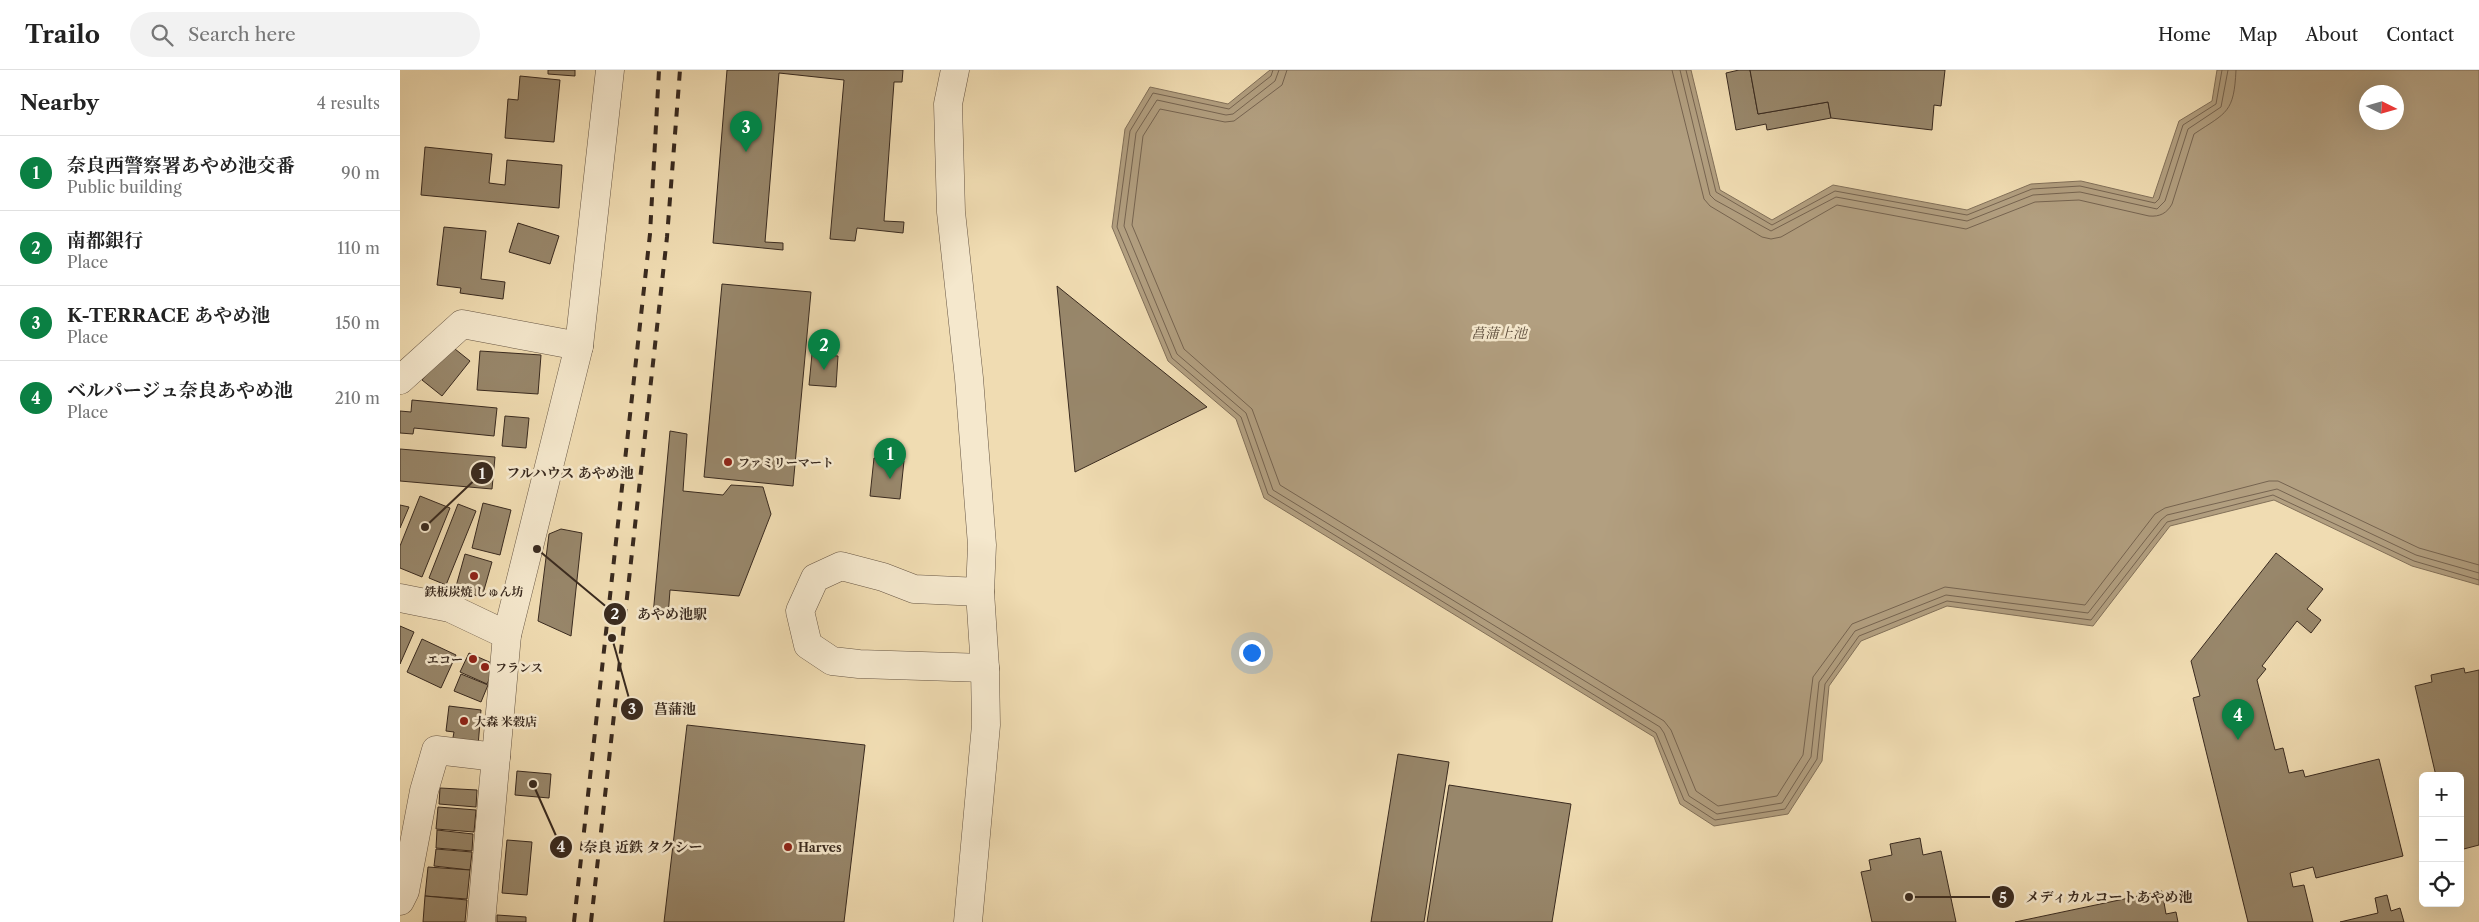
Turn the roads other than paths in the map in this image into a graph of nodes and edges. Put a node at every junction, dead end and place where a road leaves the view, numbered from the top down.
1 (610, 70) edge
2 (955, 70) edge
3 (579, 346) junction
4 (400, 380) edge
5 (980, 592) junction
6 (400, 598) edge
7 (507, 635) junction
8 (985, 668) junction
9 (496, 757) junction
10 (400, 901) edge
11 (481, 922) edge
12 (968, 922) edge

1 - 3 street
2 - 5 street
3 - 4 street
3 - 7 street
5 - 8 street
5 - 8 street
6 - 7 street
7 - 9 street
8 - 12 street
9 - 10 street
9 - 11 street

